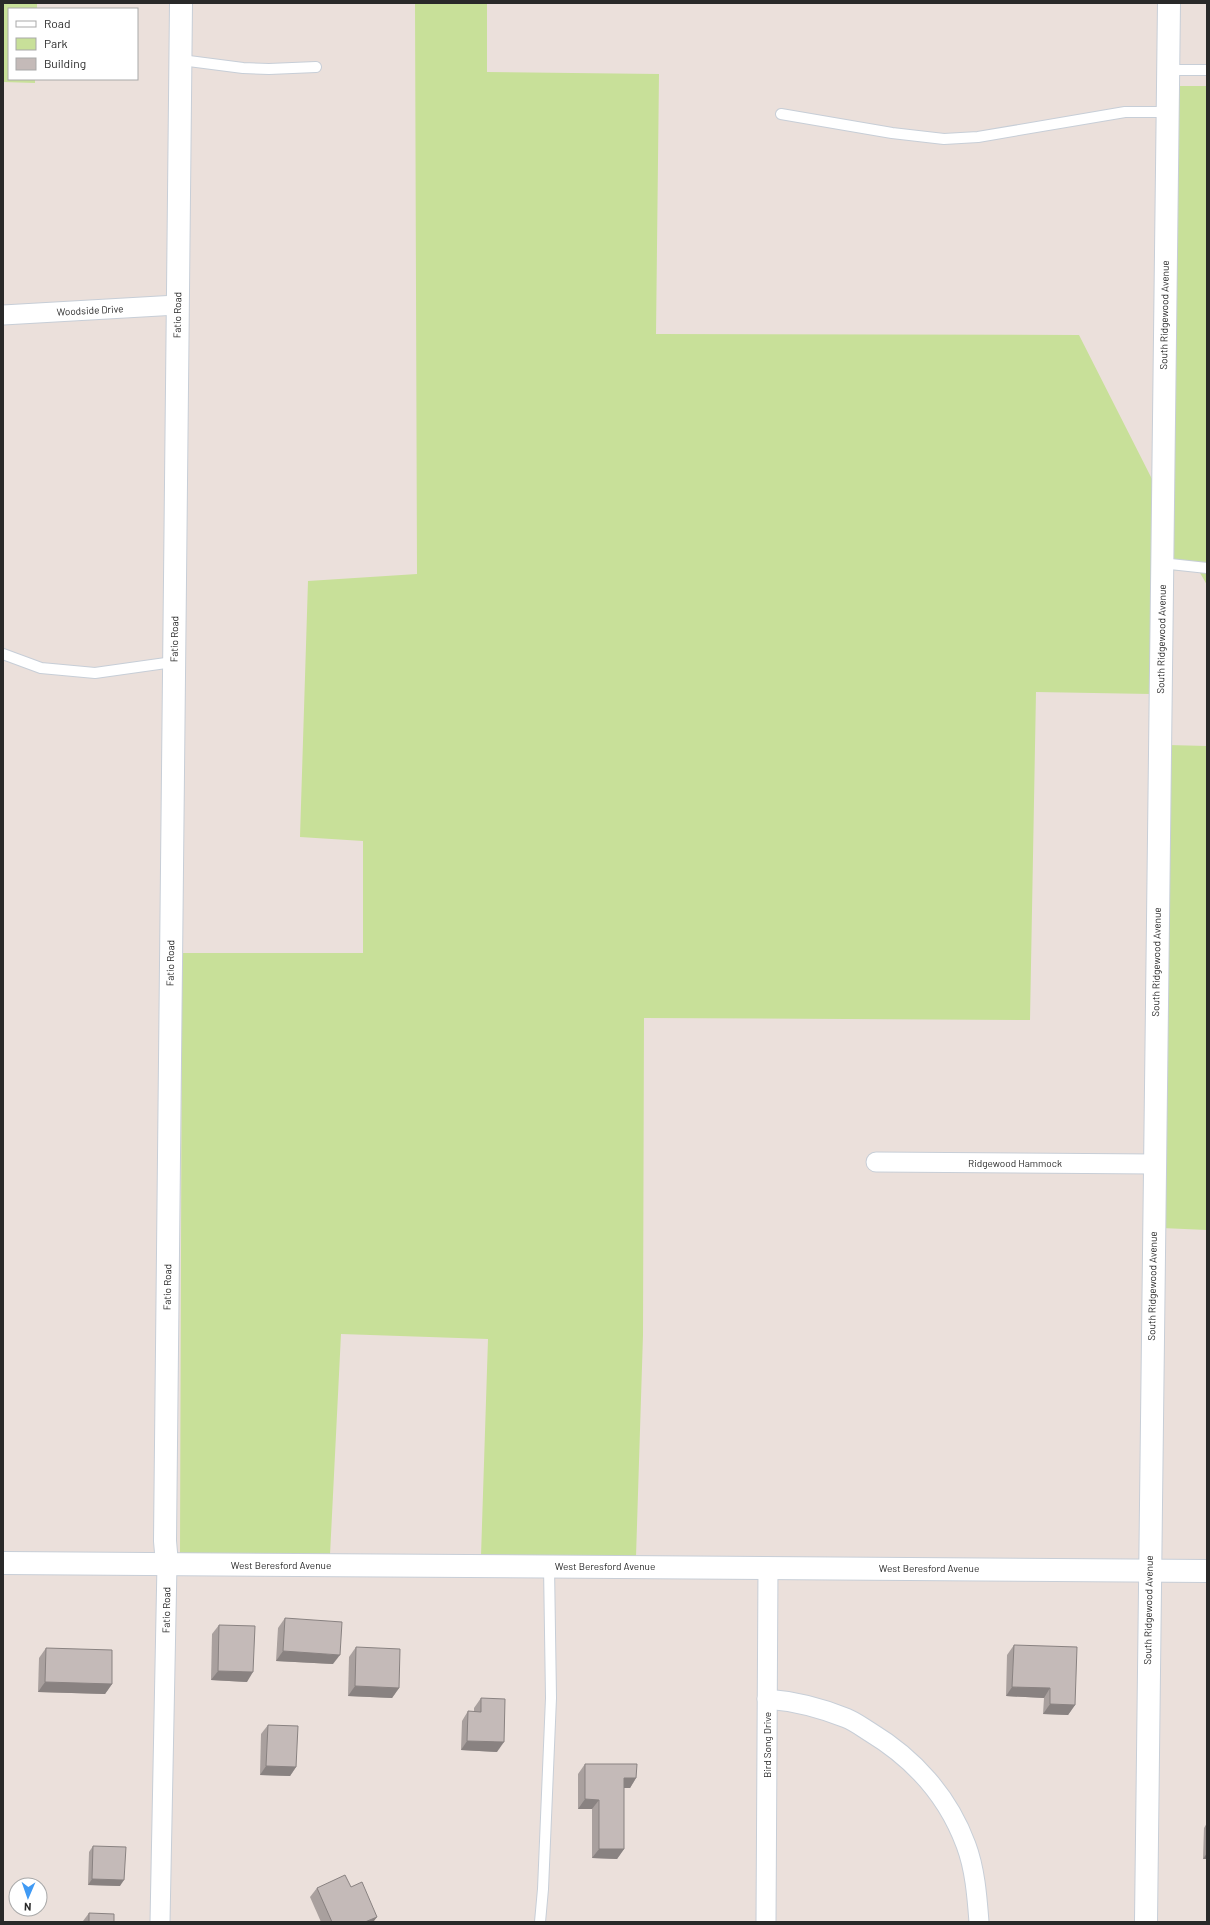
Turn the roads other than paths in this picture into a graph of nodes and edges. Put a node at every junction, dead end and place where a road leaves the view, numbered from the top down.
1 (181, 3) edge
2 (1169, 3) edge
3 (181, 60) junction
4 (316, 67) dead end
5 (1169, 70) junction
6 (1207, 70) edge
7 (1167, 112) junction
8 (781, 114) dead end
9 (177, 306) junction
10 (3, 315) edge
11 (1161, 563) junction
12 (1207, 568) edge
13 (3, 654) edge
14 (173, 662) junction
15 (876, 1162) dead end
16 (1154, 1164) junction
17 (3, 1563) edge
18 (167, 1564) junction
19 (549, 1566) junction
20 (768, 1567) junction
21 (1149, 1570) junction
22 (1207, 1571) edge
23 (767, 1699) junction
24 (160, 1922) edge
25 (540, 1922) edge
26 (766, 1922) edge
27 (978, 1922) edge
28 (1146, 1922) edge

1 - 3 street, Fatio Road
2 - 5 street, South Ridgewood Avenue
3 - 4 lane
3 - 9 street, Fatio Road
5 - 6 lane
5 - 7 street, South Ridgewood Avenue
7 - 8 lane
7 - 11 street, South Ridgewood Avenue
9 - 10 street, Woodside Drive
9 - 14 street, Fatio Road
11 - 12 lane
11 - 16 street, South Ridgewood Avenue
13 - 14 lane
14 - 18 street, Fatio Road
15 - 16 street, Ridgewood Hammock
16 - 21 street, South Ridgewood Avenue
17 - 18 street, West Beresford Avenue
18 - 19 street, West Beresford Avenue
18 - 24 street, Fatio Road
19 - 20 street, West Beresford Avenue
19 - 25 lane
20 - 21 street, West Beresford Avenue
20 - 23 street, Bird Song Drive
21 - 22 street, West Beresford Avenue
21 - 28 street, South Ridgewood Avenue
23 - 26 street, Bird Song Drive
23 - 27 street

